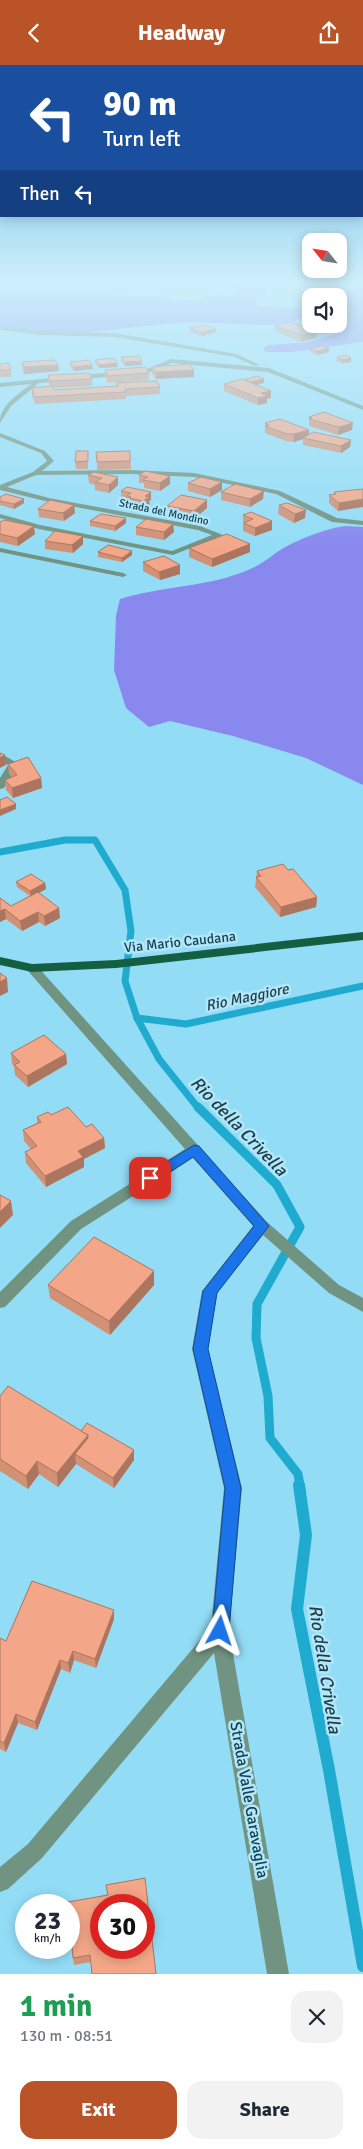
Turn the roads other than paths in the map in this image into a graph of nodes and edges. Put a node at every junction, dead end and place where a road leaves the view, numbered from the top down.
1 (150, 370) edge
2 (269, 370) edge
3 (38, 381) junction
4 (0, 385) edge
5 (363, 408) edge
6 (0, 421) edge
7 (0, 435) edge
8 (35, 473) junction
9 (1, 488) edge
10 (0, 516) edge
11 (363, 523) edge
12 (0, 550) edge
13 (123, 575) dead end
14 (0, 756) edge
15 (0, 787) edge
16 (363, 936) edge
17 (0, 961) edge
18 (32, 968) junction
19 (194, 1150) junction
20 (268, 1231) junction
21 (0, 1302) edge
22 (363, 1306) edge
23 (220, 1631) junction
24 (0, 1881) edge
25 (276, 1973) edge

1 - 3 street
2 - 5 street
3 - 4 street
3 - 6 street
7 - 8 street, Strada del Mondino
8 - 9 street, Strada del Mondino
8 - 11 street, Strada del Mondino
9 - 10 street, Strada del Mondino
12 - 13 street
14 - 15 street
16 - 18 main road, Via Mario Caudana
17 - 18 main road, Via Mario Caudana
18 - 19 street
19 - 20 street
19 - 21 street
20 - 22 street
20 - 23 street, Strada Valle Garavaglia
23 - 24 street
23 - 25 street, Strada Valle Garavaglia

